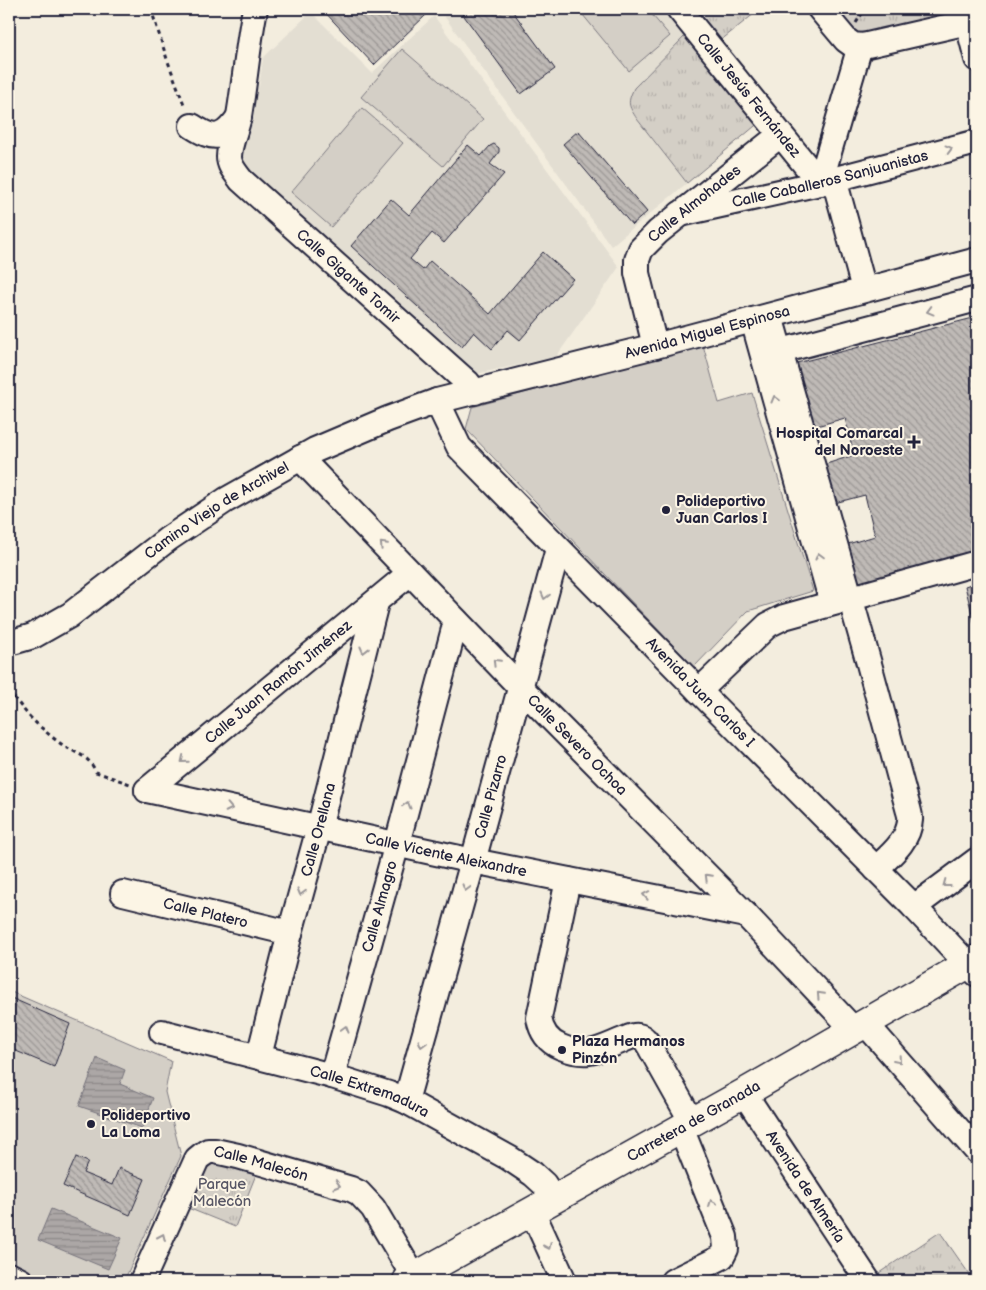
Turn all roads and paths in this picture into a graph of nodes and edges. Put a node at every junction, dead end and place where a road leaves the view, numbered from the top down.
1 (151, 9) edge
2 (255, 9) edge
3 (275, 9) edge
4 (679, 9) edge
5 (820, 9) edge
6 (966, 15) edge
7 (250, 33) junction
8 (860, 46) junction
9 (977, 59) edge
10 (238, 117) junction
11 (192, 126) junction
12 (780, 135) junction
13 (977, 142) edge
14 (230, 161) junction
15 (827, 181) junction
16 (680, 214) junction
17 (977, 260) edge
18 (864, 289) junction
19 (977, 298) edge
20 (762, 318) junction
21 (655, 346) junction
22 (772, 353) junction
23 (475, 392) junction
24 (437, 401) junction
25 (300, 458) junction
26 (558, 549) junction
27 (977, 563) edge
28 (410, 573) junction
29 (841, 600) junction
30 (376, 603) junction
31 (456, 621) junction
32 (9, 643) edge
33 (521, 688) junction
34 (9, 691) edge
35 (699, 691) junction
36 (147, 790) junction
37 (319, 828) junction
38 (397, 844) junction
39 (977, 860) edge
40 (473, 862) junction
41 (876, 869) junction
42 (568, 880) junction
43 (123, 893) dead end
44 (914, 907) junction
45 (746, 915) junction
46 (290, 933) junction
47 (974, 966) edge
48 (860, 1027) junction
49 (162, 1032) dead end
50 (259, 1056) junction
51 (332, 1076) junction
52 (744, 1093) junction
53 (406, 1101) junction
54 (686, 1125) junction
55 (977, 1150) edge
56 (543, 1205) junction
57 (9, 1275) edge
58 (410, 1279) edge
59 (21, 1281) edge
60 (142, 1281) edge
61 (564, 1281) edge
62 (673, 1281) edge
63 (868, 1281) edge

1 - 11 path
2 - 7 street
3 - 7 street
4 - 12 street, Calle Jesús Fernández
5 - 8 street
6 - 8 street
6 - 9 street
7 - 10 street
8 - 15 street
10 - 11 street
10 - 14 street
11 - 14 street, Calle Gigante Tomir
12 - 15 street, Calle Jesús Fernández
12 - 16 street, Calle Almohades
15 -> 13 street, Calle Caballeros Sanjuanistas
14 - 23 street, Calle Gigante Tomir
15 - 16 street, Calle Caballeros Sanjuanistas
15 - 18 street
16 - 21 street, Calle Almohades
17 - 18 street, Avenida Miguel Espinosa
18 - 20 street, Avenida Miguel Espinosa
19 -> 22 street
20 - 21 street, Avenida Miguel Espinosa
20 - 22 street
21 - 23 street, Avenida Miguel Espinosa
22 - 29 street
23 - 24 street, Avenida Miguel Espinosa
24 - 25 street, Camino Viejo de Archivel
24 - 26 street, Avenida Juan Carlos I
28 -> 25 street, Calle Severo Ochoa
25 - 32 street, Camino Viejo de Archivel
26 -> 33 street, Calle Pizarro
26 - 35 street, Avenida Juan Carlos I
27 - 29 street
28 - 30 street, Calle Juan Ramón Jiménez
28 - 31 street, Calle Severo Ochoa
29 - 35 street
29 - 41 street
30 -> 36 street, Calle Juan Ramón Jiménez
30 -> 37 street, Calle Orellana
33 -> 31 street, Calle Severo Ochoa
38 -> 31 street, Calle Almagro
33 - 40 street, Calle Pizarro
45 -> 33 street, Calle Severo Ochoa
34 - 36 path
35 - 41 street, Avenida Juan Carlos I
36 -> 37 street, Calle Vicente Aleixandre
37 - 38 street, Calle Vicente Aleixandre
37 -> 46 street, Calle Orellana
38 - 40 street, Calle Vicente Aleixandre
51 -> 38 street, Calle Almagro
39 -> 44 street
40 - 42 street, Calle Vicente Aleixandre
40 -> 53 street, Calle Pizarro
41 - 44 street, Avenida Juan Carlos I
45 -> 42 street, Calle Vicente Aleixandre
42 - 54 street
43 - 46 street, Calle Platero
44 - 47 street, Avenida Juan Carlos I
48 -> 45 street, Calle Severo Ochoa
46 - 50 street, Calle Orellana
47 - 48 main road, Carretera de Granada
48 - 52 main road, Carretera de Granada
48 -> 55 street, Calle Severo Ochoa
49 - 50 street, Calle Extremadura
50 - 51 street, Calle Extremadura
51 - 53 street, Calle Extremadura
52 - 54 main road, Carretera de Granada
52 - 63 street, Avenida de Almería
53 - 56 street, Calle Extremadura
54 - 56 main road, Carretera de Granada
62 -> 54 street
56 - 58 main road, Carretera de Granada
56 -> 61 street, Calle Extremadura
57 - 59 street
60 -> 58 street, Calle Malecón

